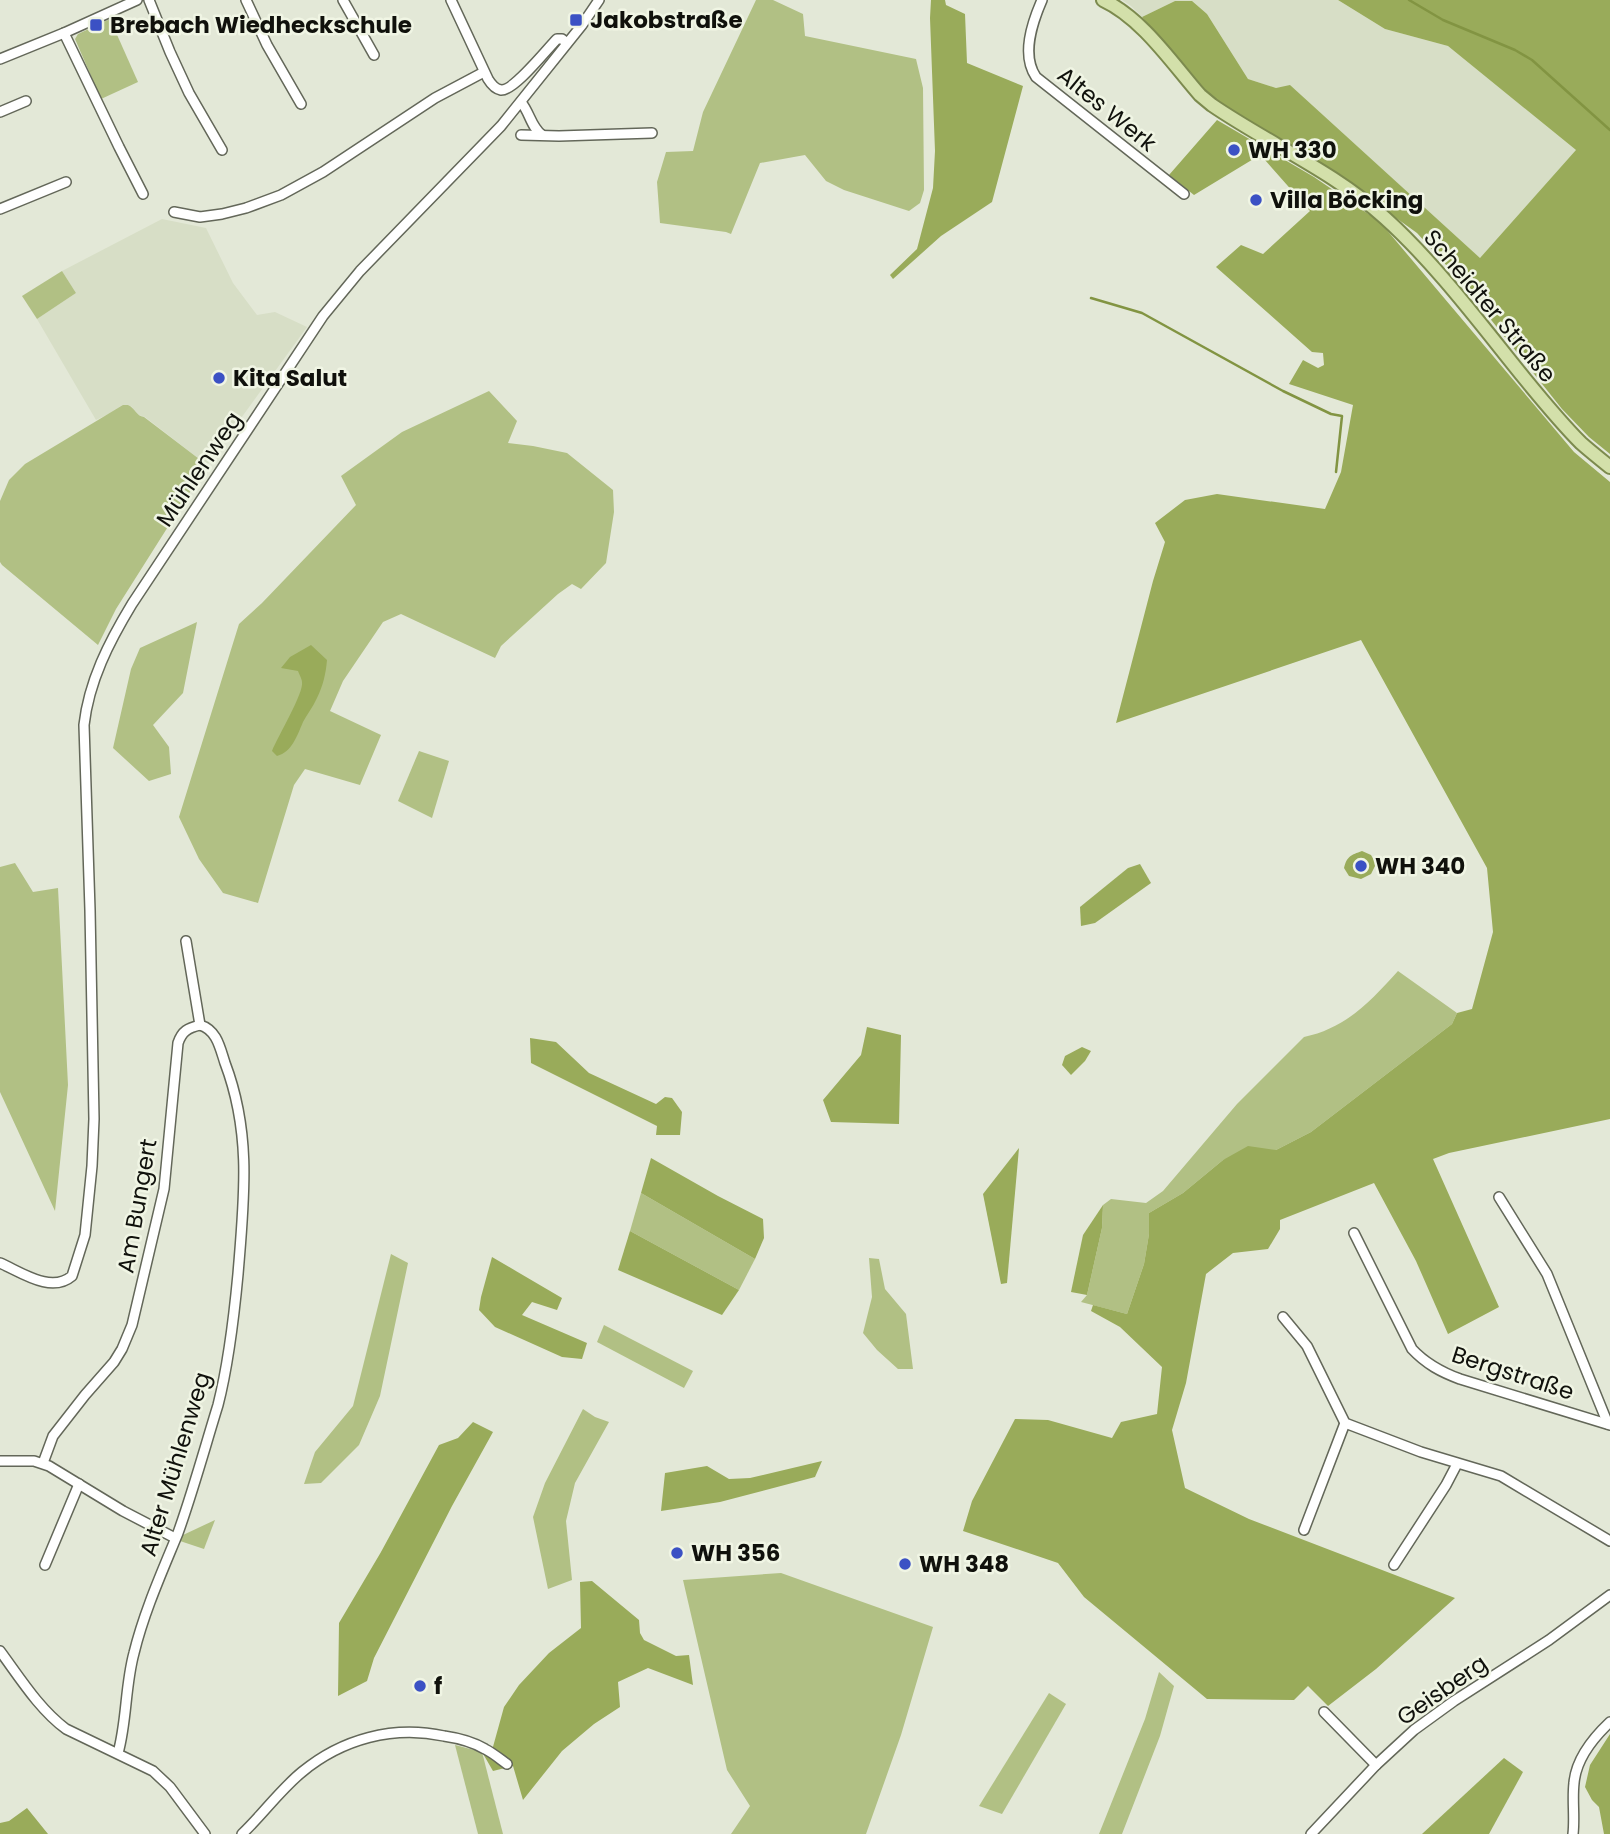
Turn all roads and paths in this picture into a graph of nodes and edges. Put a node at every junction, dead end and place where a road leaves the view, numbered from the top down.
1 (136, 0) edge
2 (149, 0) edge
3 (246, 0) edge
4 (343, 0) edge
5 (451, 0) edge
6 (600, 0) edge
7 (1042, 0) edge
8 (1103, 0) edge
9 (64, 33) junction
10 (567, 43) junction
11 (374, 55) dead end
12 (0, 59) edge
13 (484, 72) junction
14 (26, 101) dead end
15 (521, 102) junction
16 (301, 104) dead end
17 (0, 112) edge
18 (652, 133) dead end
19 (521, 135) dead end
20 (543, 136) junction
21 (222, 150) dead end
22 (66, 182) dead end
23 (143, 194) dead end
24 (1184, 194) dead end
25 (0, 209) edge
26 (174, 212) dead end
27 (1610, 467) edge
28 (186, 941) dead end
29 (200, 1025) junction
30 (1499, 1197) dead end
31 (1354, 1233) dead end
32 (0, 1263) edge
33 (1283, 1317) dead end
34 (1345, 1423) junction
35 (1609, 1424) edge
36 (0, 1461) edge
37 (43, 1463) junction
38 (1457, 1464) junction
39 (79, 1484) junction
40 (1304, 1530) dead end
41 (175, 1538) junction
42 (1610, 1541) edge
43 (45, 1565) dead end
44 (1394, 1565) dead end
45 (1610, 1595) edge
46 (0, 1651) edge
47 (1324, 1712) dead end
48 (1610, 1722) edge
49 (118, 1753) junction
50 (507, 1764) dead end
51 (1376, 1765) junction
52 (205, 1834) edge
53 (242, 1834) edge
54 (1311, 1834) edge
55 (1573, 1834) edge

1 - 9 street
2 - 21 street
3 - 16 street
4 - 11 street
5 - 13 street
6 - 10 street, Mühlenweg
7 - 24 street, Altes Werk
8 - 27 main road, Scheidter Straße
9 - 12 street
9 - 23 street
10 - 13 street
10 - 15 street, Mühlenweg
13 - 26 street
14 - 17 street
15 - 20 street
15 - 32 street, Mühlenweg
18 - 20 street
19 - 20 street
22 - 25 street
28 - 29 street
29 - 37 street, Am Bungert
29 - 41 street, Alter Mühlenweg
30 - 35 street
31 - 35 street, Bergstraße
33 - 34 street
34 - 38 street
34 - 40 street
36 - 37 street
37 - 39 street
38 - 42 street
38 - 44 street
39 - 41 street
39 - 43 street
41 - 49 street, Alter Mühlenweg
45 - 51 street, Geisberg
46 - 49 street
47 - 51 street
48 - 55 street
49 - 52 street
50 - 53 street
51 - 54 street, Geisberg

